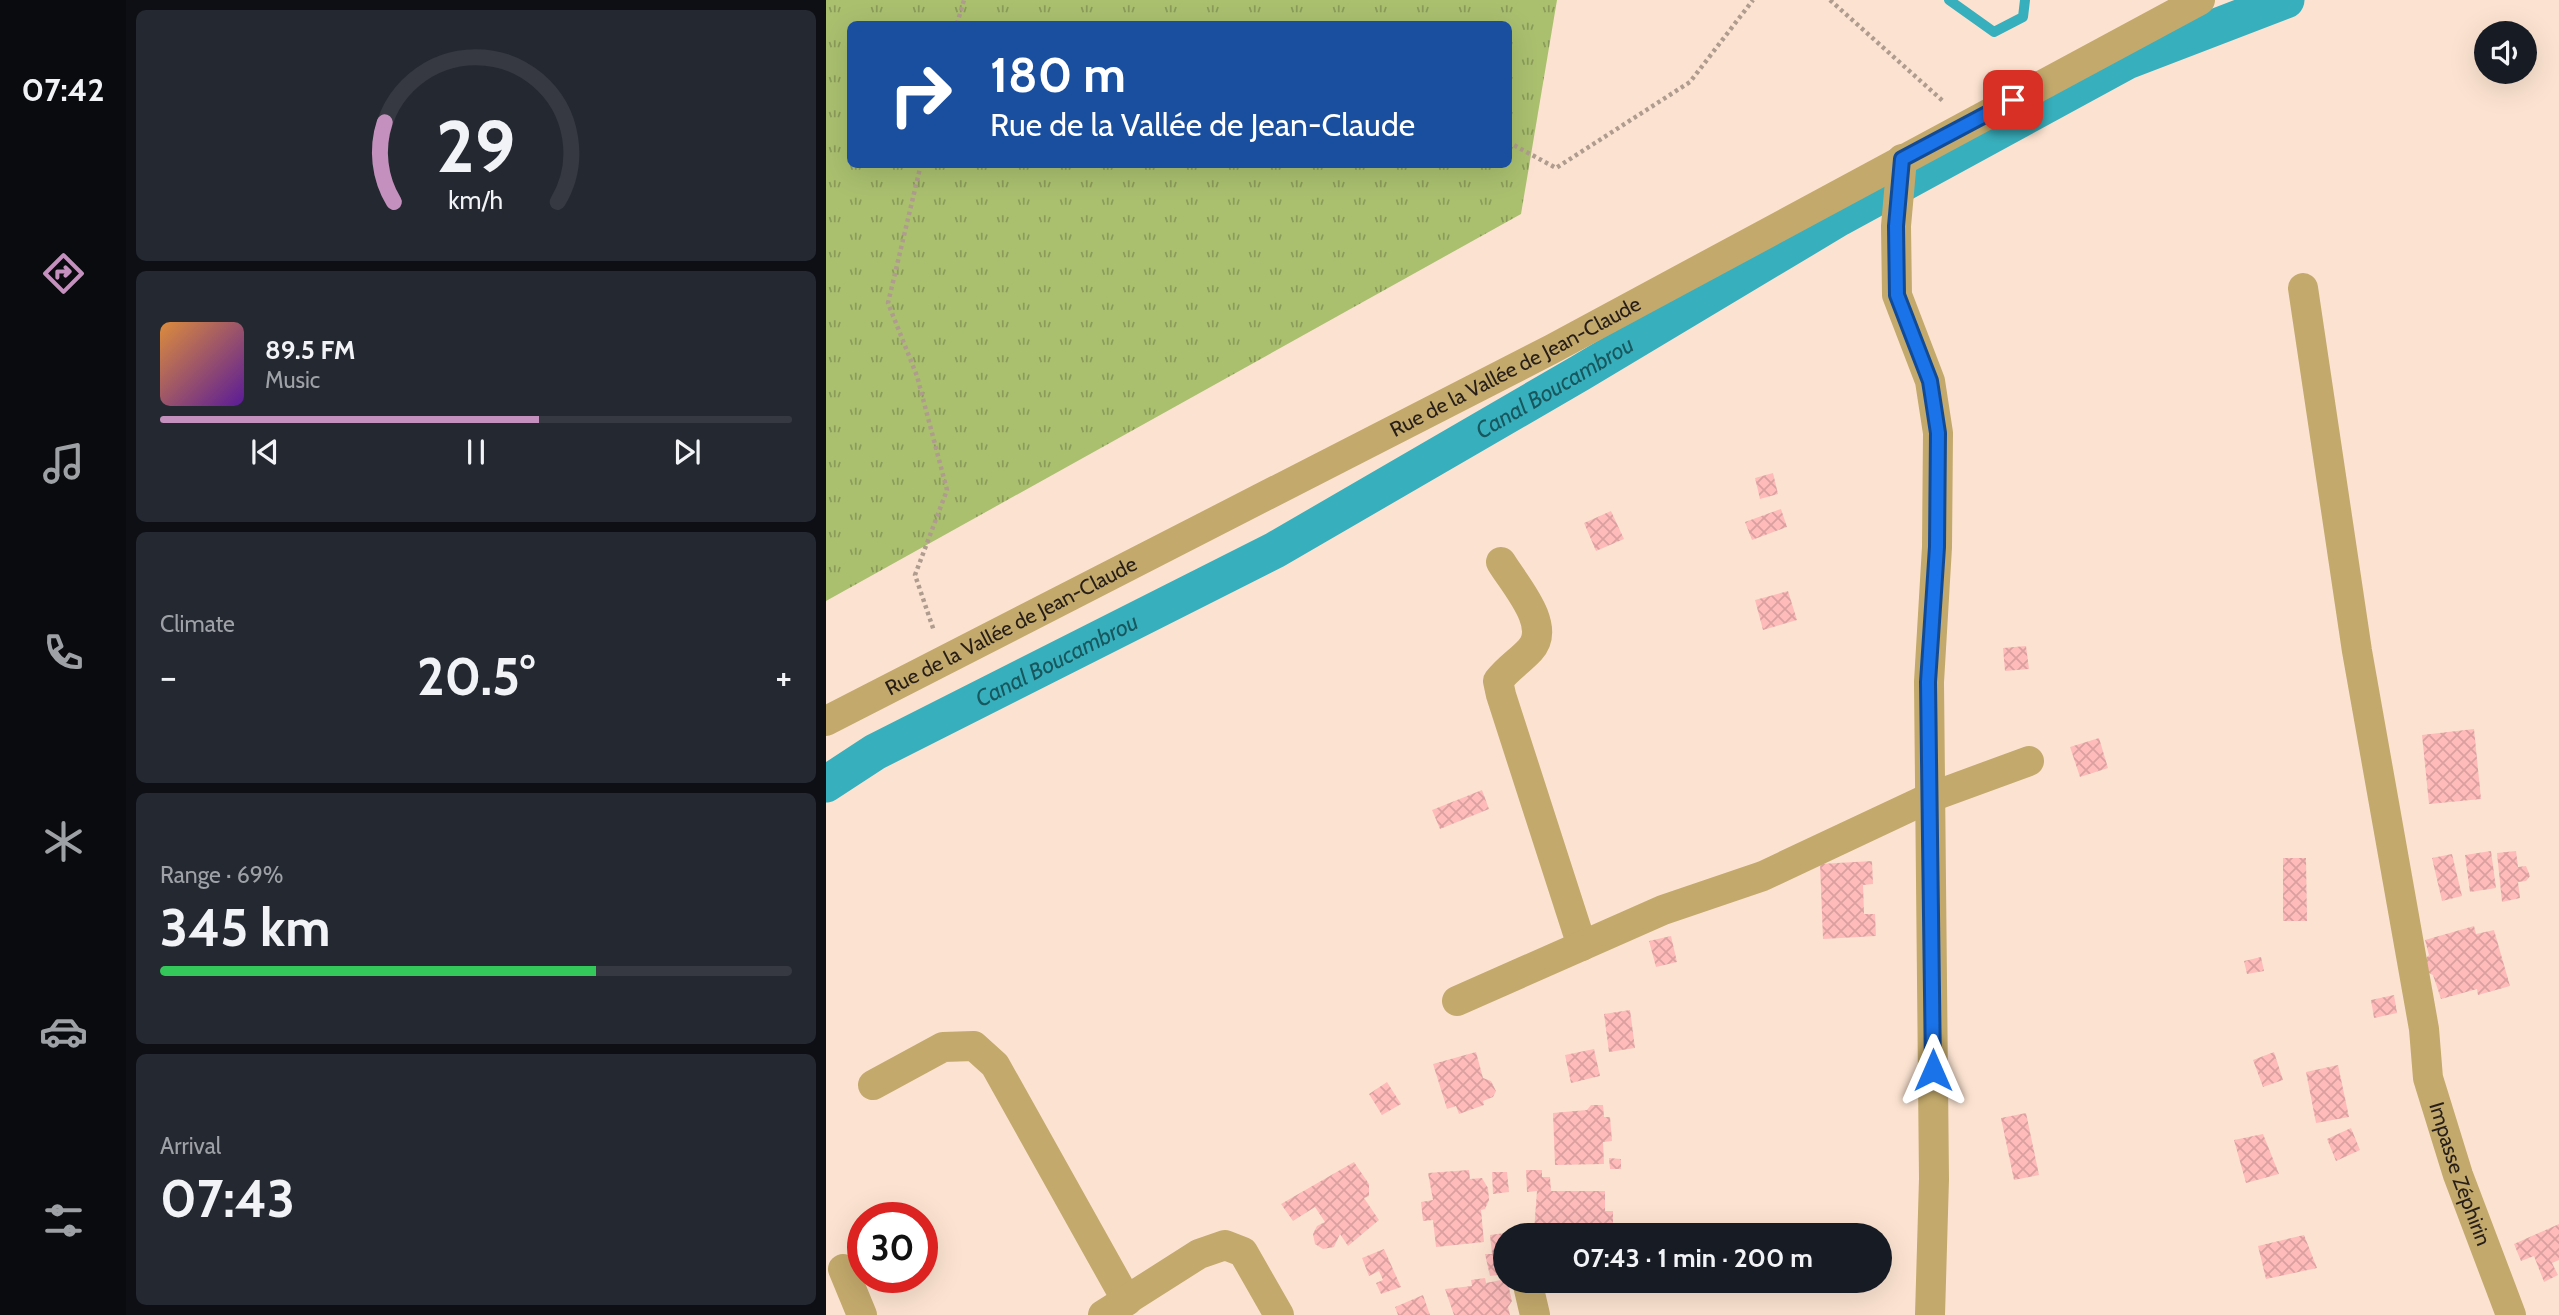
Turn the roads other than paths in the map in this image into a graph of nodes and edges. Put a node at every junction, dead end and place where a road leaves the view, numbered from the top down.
1 (2200, 0) edge
2 (1902, 159) junction
3 (2303, 288) dead end
4 (1501, 562) dead end
5 (826, 721) edge
6 (2029, 761) dead end
7 (1931, 797) junction
8 (1582, 946) junction
9 (1457, 1001) dead end
10 (873, 1086) dead end
11 (843, 1269) dead end
12 (1530, 1293) edge
13 (1115, 1308) edge
14 (862, 1315) edge
15 (1279, 1315) edge
16 (1535, 1315) edge
17 (1930, 1315) edge
18 (2511, 1315) edge

1 - 2 street, Rue de la Vallée de Jean-Claude
2 - 5 street, Rue de la Vallée de Jean-Claude
2 - 7 street
3 - 18 street, Impasse Zéphirin
4 - 8 street
6 - 7 street
7 - 8 street
7 - 17 street
8 - 9 street
10 - 13 street
11 - 14 street
12 - 16 street
13 - 15 street

